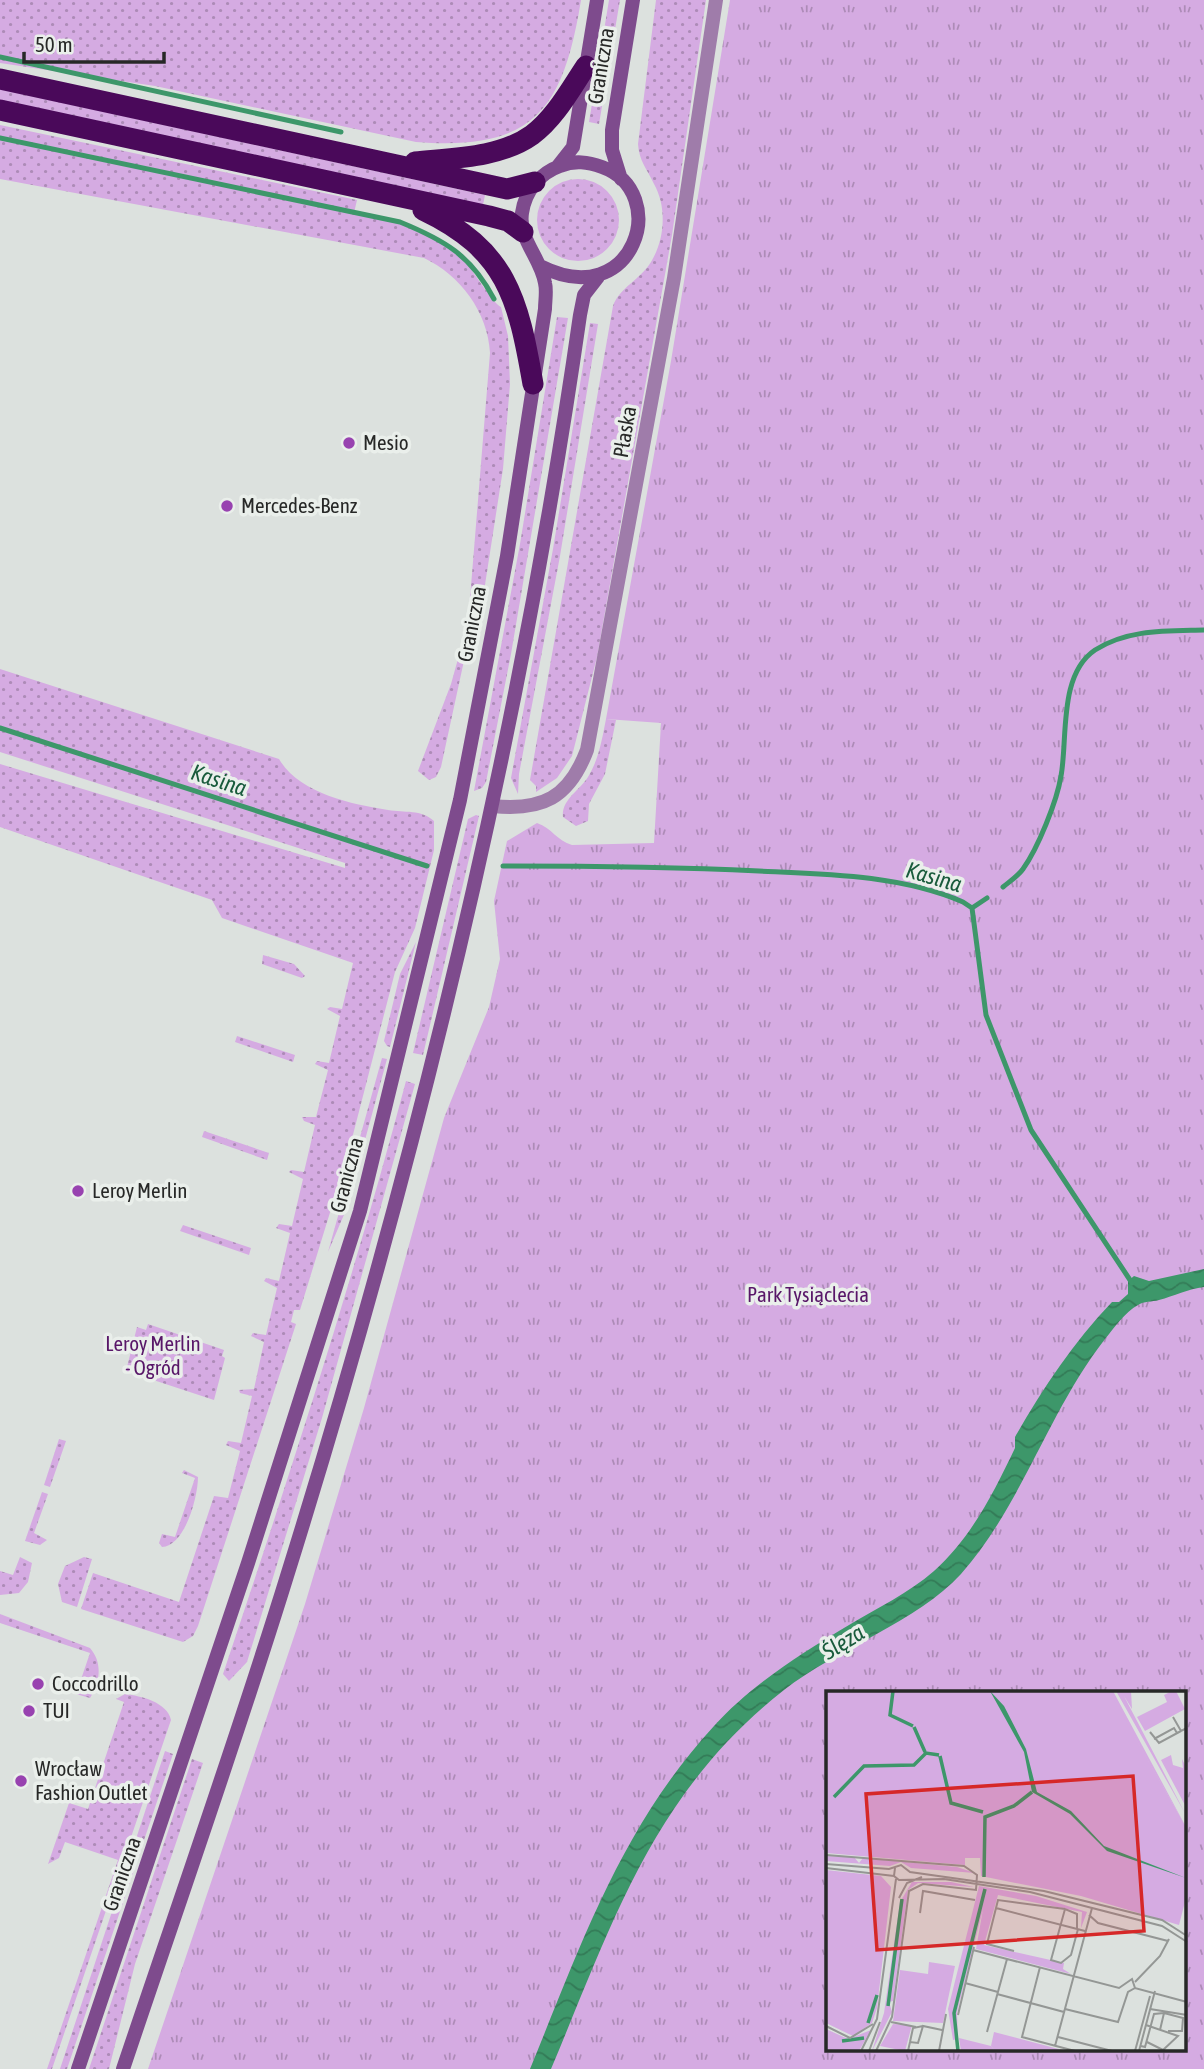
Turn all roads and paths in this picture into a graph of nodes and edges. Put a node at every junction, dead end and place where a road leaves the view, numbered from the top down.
1 (597, 0) edge
2 (633, 0) edge
3 (716, 0) edge
4 (586, 66) junction
5 (0, 79) edge
6 (0, 110) edge
7 (396, 164) junction
8 (558, 166) junction
9 (621, 179) junction
10 (535, 182) junction
11 (389, 194) junction
12 (523, 232) junction
13 (540, 266) junction
14 (598, 276) junction
15 (533, 384) junction
16 (493, 806) junction
17 (78, 2069) edge
18 (123, 2069) edge

1 - 4 main road, Graniczna
2 - 9 main road, Graniczna
3 - 16 street, Płaska
4 - 7 highway
4 - 8 main road, Graniczna
5 - 7 highway
6 - 11 highway
7 - 10 highway
8 - 9 main road
8 - 10 main road
9 - 14 main road
10 - 12 main road
11 - 12 highway
11 - 15 highway
12 - 13 main road
13 - 14 main road
13 - 15 main road, Graniczna
14 - 16 main road
15 - 17 main road, Graniczna
16 - 18 main road

